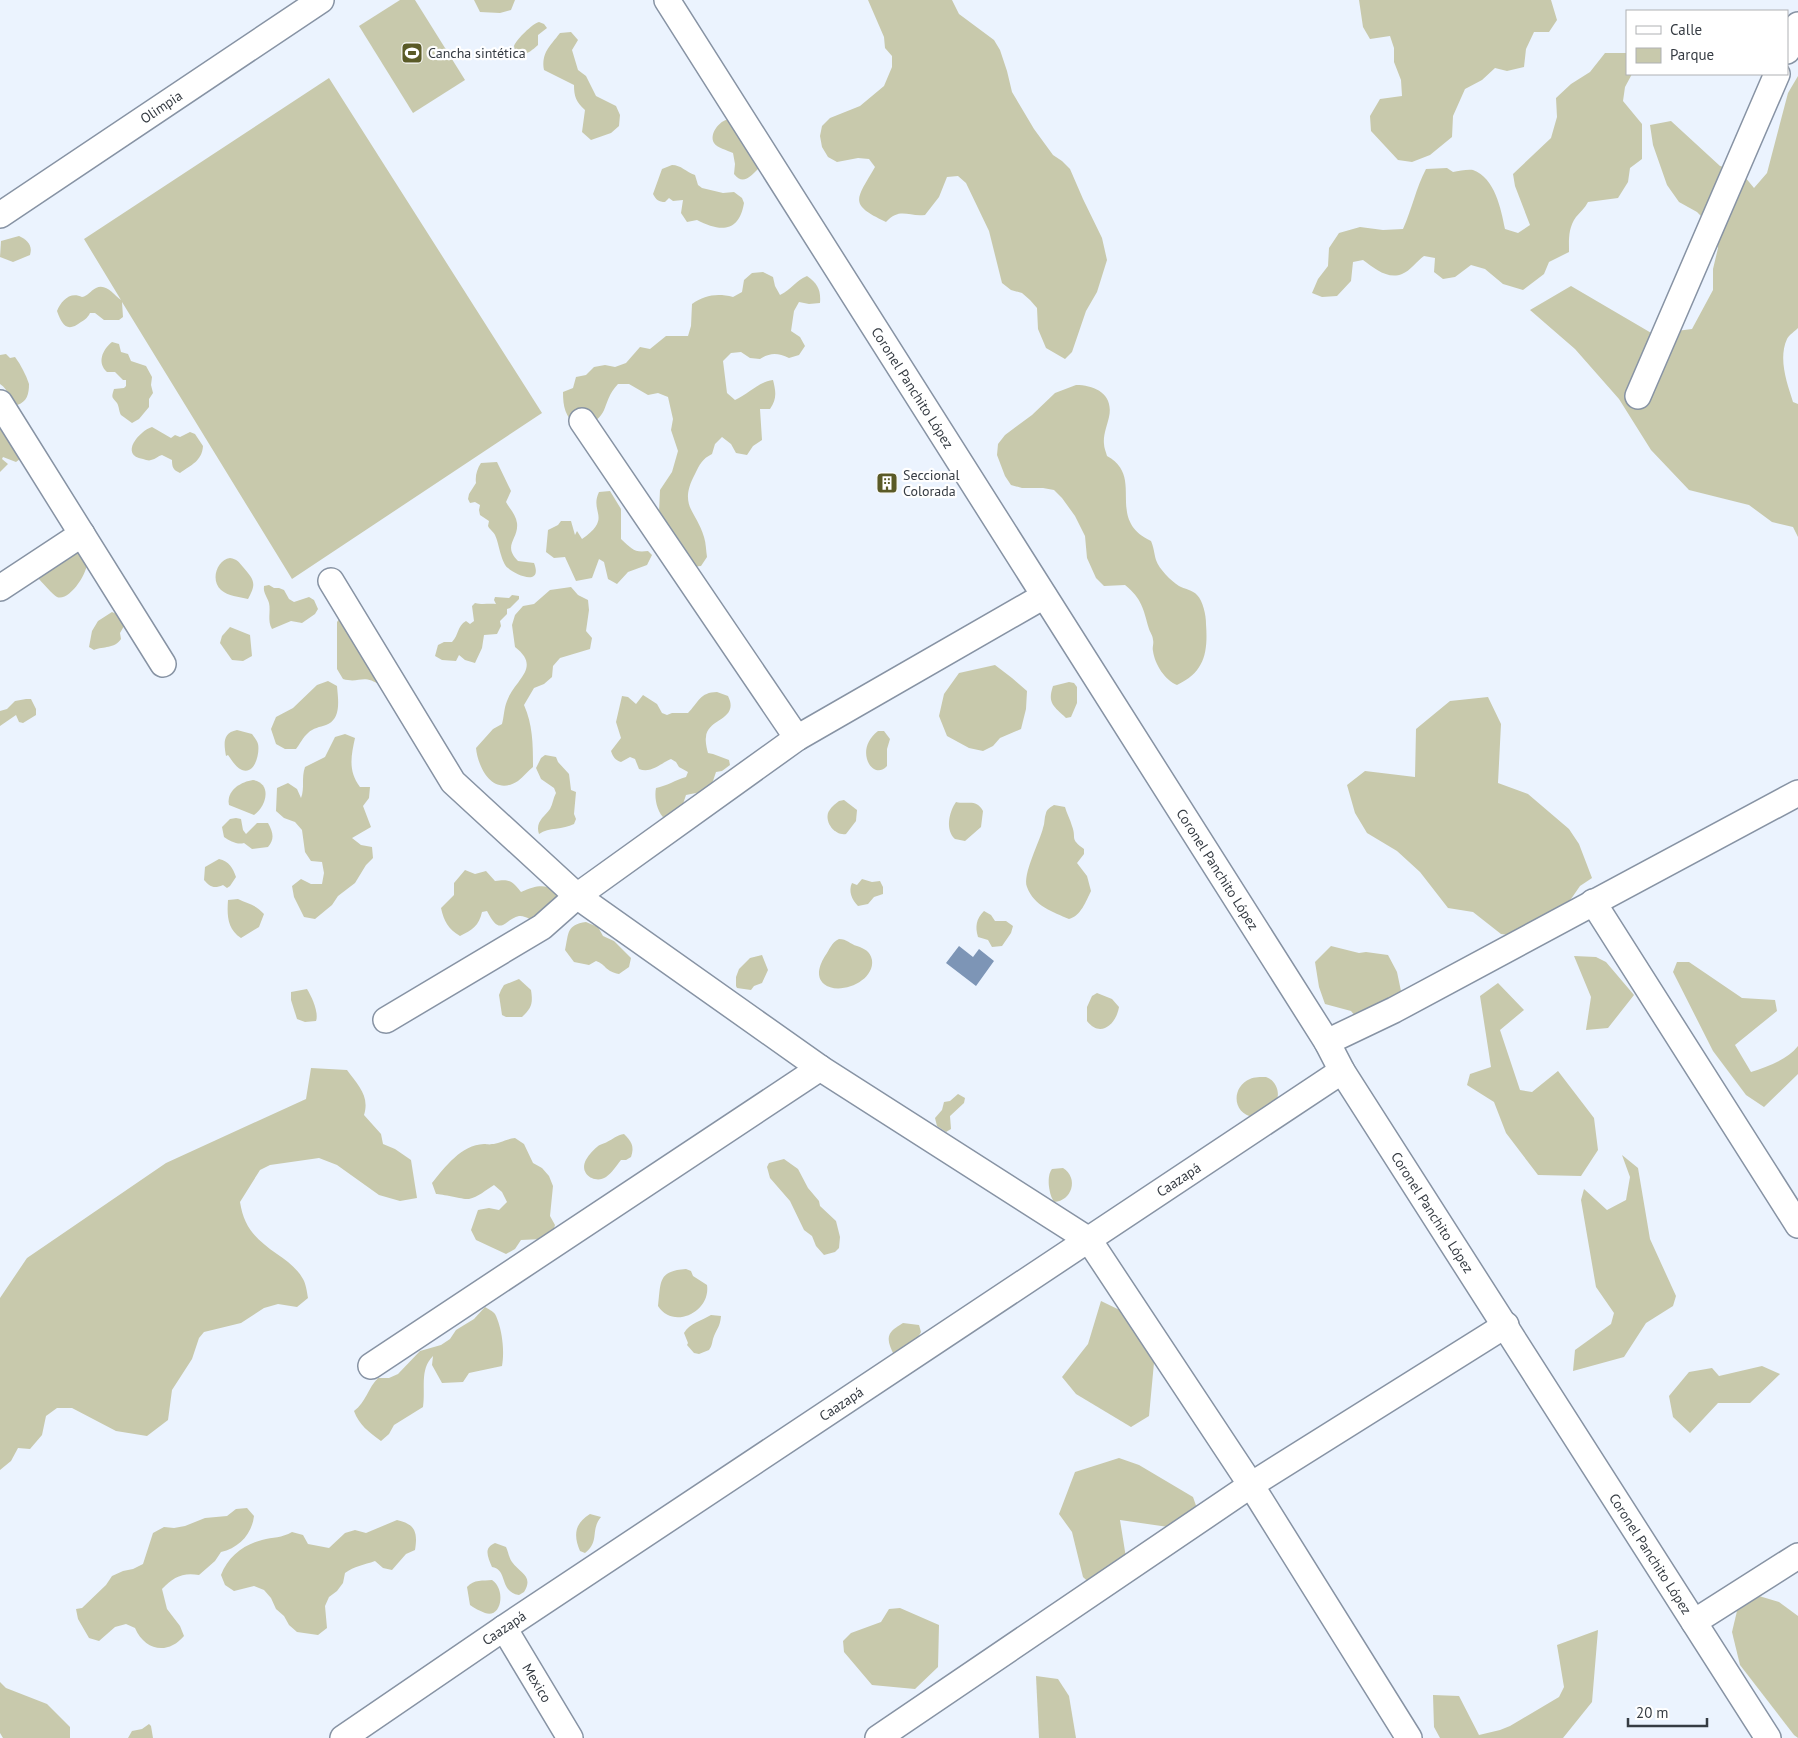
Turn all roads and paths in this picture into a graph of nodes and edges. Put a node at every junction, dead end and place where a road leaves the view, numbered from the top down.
1 (321, 0) edge
2 (667, 0) edge
3 (1798, 25) edge
4 (1788, 49) edge
5 (1777, 75) edge
6 (0, 215) edge
7 (1638, 396) dead end
8 (0, 403) edge
9 (582, 421) dead end
10 (82, 534) junction
11 (331, 581) dead end
12 (0, 588) edge
13 (1044, 596) junction
14 (163, 664) dead end
15 (797, 738) junction
16 (1798, 793) edge
17 (577, 896) junction
18 (1593, 902) junction
19 (386, 1020) dead end
20 (1327, 1042) junction
21 (820, 1068) junction
22 (1342, 1071) junction
23 (1791, 1199) edge
24 (1798, 1225) edge
25 (1089, 1240) junction
26 (1506, 1325) junction
27 (371, 1366) dead end
28 (1252, 1485) junction
29 (1798, 1556) edge
30 (1694, 1622) junction
31 (504, 1628) junction
32 (342, 1738) edge
33 (570, 1738) edge
34 (878, 1738) edge
35 (1408, 1738) edge
36 (1768, 1738) edge

1 - 6 street, Olimpia
2 - 13 street, Coronel Panchito López
3 - 4 street
5 - 7 street
8 - 10 street
9 - 15 street
10 - 12 street
10 - 14 street
11 - 17 street
13 - 15 street
13 - 20 street, Coronel Panchito López
15 - 17 street
16 - 18 street
17 - 19 street
17 - 21 street
18 - 20 street
18 - 23 street
20 - 22 street, Coronel Panchito López
21 - 25 street
21 - 27 street
22 - 25 street, Caazapá
22 - 26 street, Coronel Panchito López
23 - 24 street
25 - 28 street
25 - 31 street, Caazapá
26 - 28 street
26 - 30 street, Coronel Panchito López
28 - 34 street
28 - 35 street
29 - 30 street
30 - 36 street, Coronel Panchito López
31 - 32 street, Caazapá
31 - 33 street, Mexico

